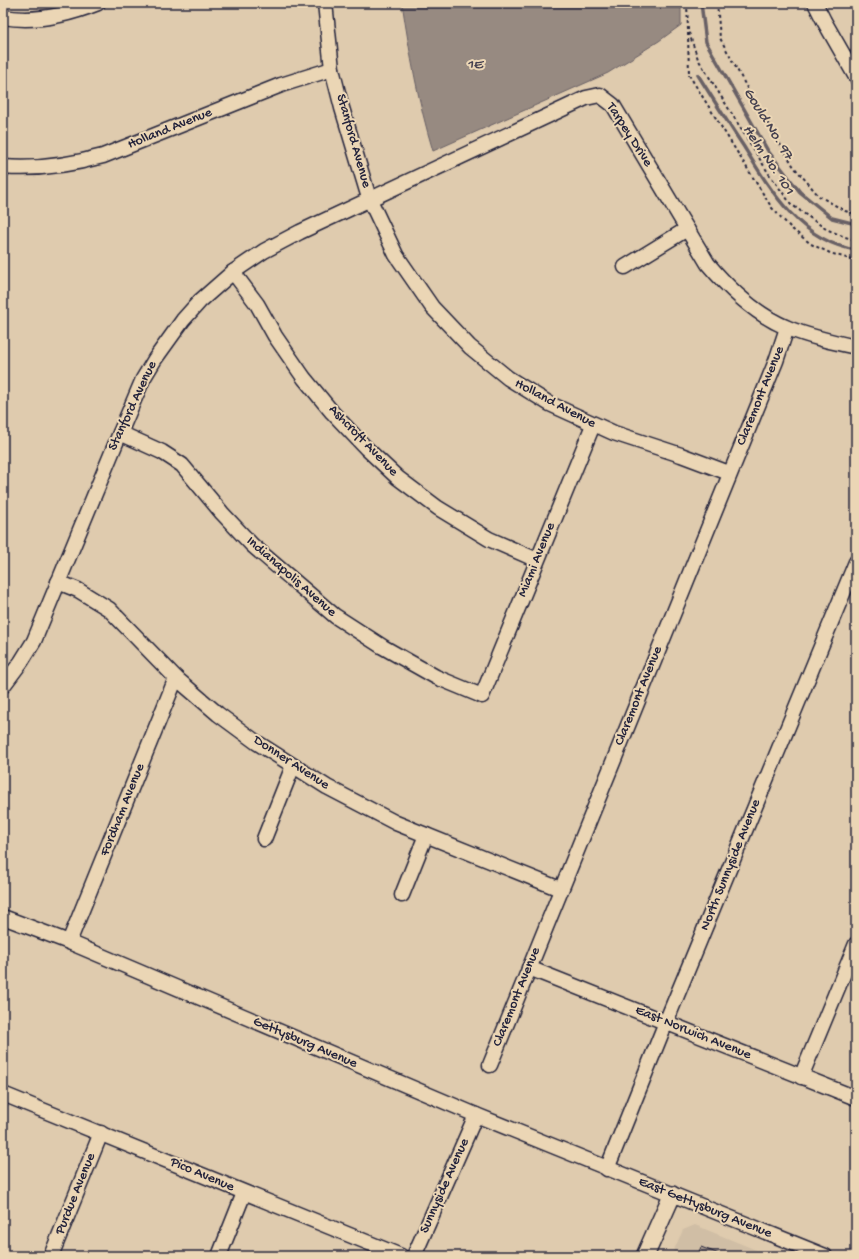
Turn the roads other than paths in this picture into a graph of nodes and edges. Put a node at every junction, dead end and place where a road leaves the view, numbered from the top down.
1 (98, 3) edge
2 (325, 3) edge
3 (816, 3) edge
4 (3, 17) edge
5 (332, 69) junction
6 (856, 77) edge
7 (3, 167) edge
8 (369, 198) junction
9 (687, 229) junction
10 (625, 267) dead end
11 (233, 272) junction
12 (788, 328) junction
13 (856, 347) edge
14 (593, 425) junction
15 (120, 433) junction
16 (729, 474) junction
17 (537, 560) junction
18 (856, 562) edge
19 (58, 582) junction
20 (176, 678) junction
21 (3, 686) edge
22 (482, 696) joint
23 (293, 766) junction
24 (426, 835) junction
25 (264, 839) dead end
26 (560, 889) junction
27 (402, 895) dead end
28 (3, 917) edge
29 (69, 942) junction
30 (856, 944) edge
31 (529, 968) junction
32 (666, 1022) junction
33 (490, 1064) dead end
34 (801, 1076) junction
35 (3, 1094) edge
36 (856, 1098) edge
37 (476, 1116) junction
38 (101, 1133) junction
39 (607, 1169) junction
40 (244, 1193) junction
41 (672, 1195) junction
42 (51, 1256) edge
43 (219, 1256) edge
44 (401, 1256) edge
45 (414, 1256) edge
46 (645, 1256) edge
47 (825, 1256) edge

1 - 4 street
2 - 5 street, Stanford Avenue
3 - 6 street
5 - 7 street, Holland Avenue
5 - 8 street, Stanford Avenue
8 - 9 street, Tarpey Drive
8 - 11 street, Stanford Avenue
8 - 14 street, Holland Avenue
9 - 10 street
9 - 12 street, Tarpey Drive
11 - 15 street, Stanford Avenue
11 - 17 street, Ashcroft Avenue
12 - 13 street, Tarpey Drive
12 - 16 street, Claremont Avenue
14 - 16 street, Holland Avenue
14 - 17 street, Miami Avenue
15 - 19 street, Stanford Avenue
15 - 22 street, Indianapolis Avenue
16 - 26 street, Claremont Avenue
17 - 22 street, Miami Avenue
18 - 32 street, North Sunnyside Avenue
19 - 20 street, Donner Avenue
19 - 21 street, Stanford Avenue
20 - 23 street, Donner Avenue
20 - 29 street, Fordham Avenue
23 - 24 street, Donner Avenue
23 - 25 street
24 - 26 street, Donner Avenue
24 - 27 street
26 - 31 street, Claremont Avenue
28 - 29 street, Gettysburg Avenue
29 - 37 street, Gettysburg Avenue
30 - 34 street
31 - 32 street, East Norwich Avenue
31 - 33 street, Claremont Avenue
32 - 34 street, East Norwich Avenue
32 - 39 street, North Sunnyside Avenue
34 - 36 street, East Norwich Avenue
35 - 38 street, Pico Avenue
37 - 39 street, Gettysburg Avenue
37 - 45 street, Sunnyside Avenue
38 - 40 street, Pico Avenue
38 - 42 street, Purdue Avenue
39 - 41 street, East Gettysburg Avenue
40 - 43 street
40 - 44 street, Pico Avenue
41 - 46 main road
41 - 47 street, East Gettysburg Avenue

